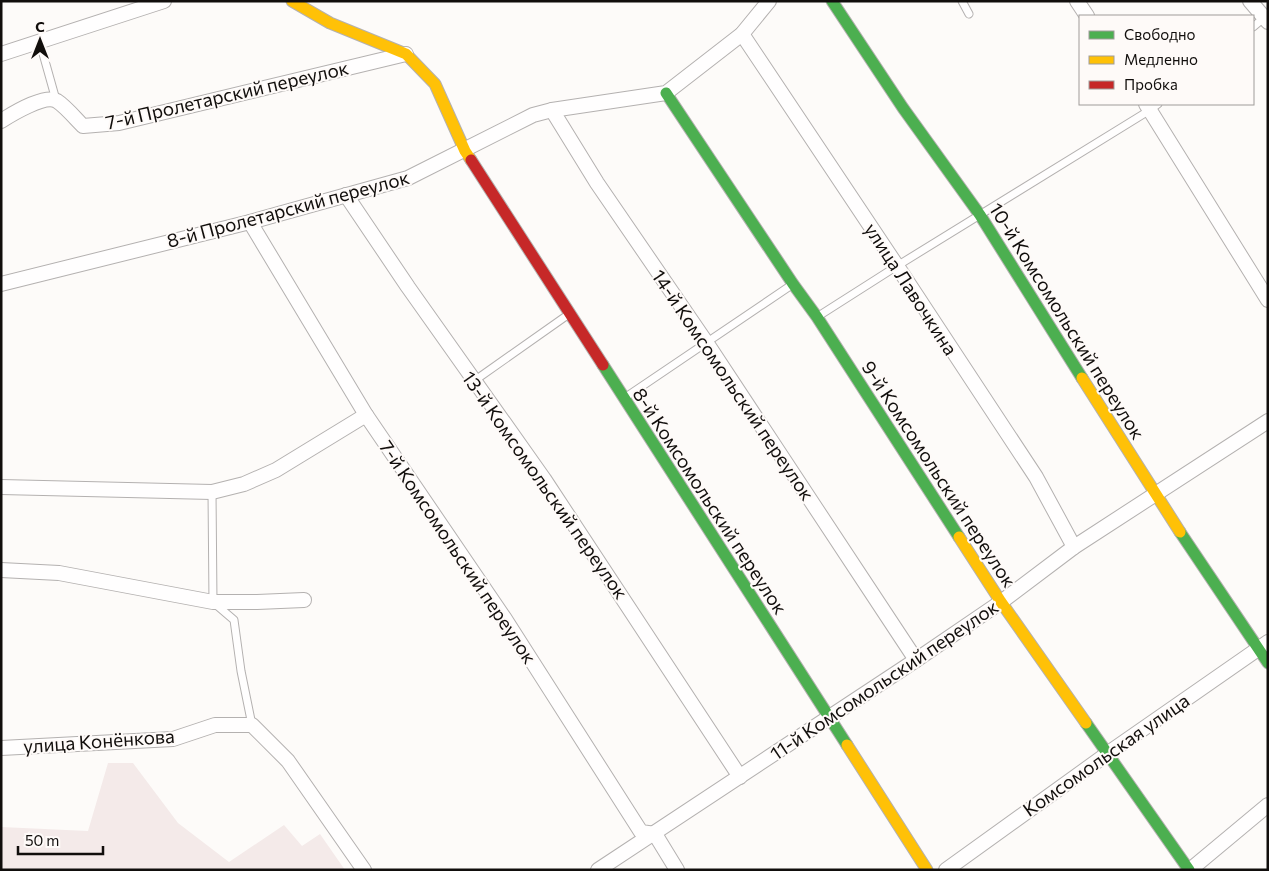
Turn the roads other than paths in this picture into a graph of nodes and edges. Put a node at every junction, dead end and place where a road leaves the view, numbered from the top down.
1 (164, 1) edge
2 (292, 1) edge
3 (769, 1) edge
4 (832, 1) edge
5 (962, 1) edge
6 (1077, 1) edge
7 (1250, 1) edge
8 (969, 14) dead end
9 (1086, 15) edge
10 (1267, 18) edge
11 (1254, 26) edge
12 (742, 34) junction
13 (40, 43) junction
14 (1, 54) edge
15 (406, 54) junction
16 (666, 93) junction
17 (56, 101) junction
18 (1151, 106) edge
19 (552, 110) junction
20 (1, 121) edge
21 (465, 151) junction
22 (346, 195) junction
23 (980, 214) junction
24 (250, 222) junction
25 (897, 266) junction
26 (1, 284) edge
27 (793, 284) junction
28 (1268, 300) edge
29 (569, 314) junction
30 (817, 317) junction
31 (706, 342) junction
32 (474, 381) junction
33 (623, 399) junction
34 (366, 415) junction
35 (1268, 421) edge
36 (1, 487) edge
37 (212, 492) junction
38 (1155, 494) junction
39 (1074, 547) junction
40 (1, 570) edge
41 (304, 600) dead end
42 (213, 602) junction
43 (1001, 602) junction
44 (1263, 646) edge
45 (916, 660) junction
46 (1268, 663) edge
47 (830, 717) junction
48 (252, 725) junction
49 (1, 748) edge
50 (1106, 754) junction
51 (740, 776) junction
52 (1268, 806) edge
53 (654, 834) junction
54 (364, 870) edge
55 (598, 870) edge
56 (676, 870) edge
57 (927, 870) edge
58 (946, 870) edge
59 (1190, 870) edge

1 - 13 street
2 - 15 street
3 - 12 street, 8-й Пролетарский переулок
4 - 23 street, 10-й Комсомольский переулок
5 - 8 lane
6 - 9 street
7 - 10 street
10 - 11 lane
12 - 16 street, 8-й Пролетарский переулок
12 - 25 street, улица Лавочкина
13 - 14 street
13 - 17 lane
15 - 17 street, 7-й Пролетарский переулок
15 - 21 street, 8-й Комсомольский переулок
16 - 19 street, 8-й Пролетарский переулок
16 - 27 street, 9-й Комсомольский переулок
17 - 20 street
18 - 23 lane
18 - 28 street
19 - 21 street, 8-й Пролетарский переулок
19 - 31 street, 14-й Комсомольский переулок
21 - 22 street, 8-й Пролетарский переулок
21 - 29 street, 8-й Комсомольский переулок
22 - 24 street, 8-й Пролетарский переулок
22 - 32 street, 13-й Комсомольский переулок
23 - 25 lane
23 - 38 street, 10-й Комсомольский переулок
24 - 26 street, 8-й Пролетарский переулок
24 - 34 street, 7-й Комсомольский переулок
25 - 30 lane
25 - 39 street, улица Лавочкина
27 - 30 street, 9-й Комсомольский переулок
27 - 31 lane
29 - 32 lane
29 - 33 street, 8-й Комсомольский переулок
30 - 43 street, 9-й Комсомольский переулок
31 - 33 lane
31 - 45 street, 14-й Комсомольский переулок
32 - 51 street, 13-й Комсомольский переулок
33 - 47 street, 8-й Комсомольский переулок
34 - 37 street
34 - 53 street, 7-й Комсомольский переулок
35 - 38 street, 11-й Комсомольский переулок
36 - 37 street
37 - 42 lane
38 - 39 street, 11-й Комсомольский переулок
38 - 44 street, 10-й Комсомольский переулок
39 - 43 street, 11-й Комсомольский переулок
40 - 42 street
41 - 42 street
42 - 48 lane
43 - 45 street, 11-й Комсомольский переулок
43 - 50 street, 9-й Комсомольский переулок
44 - 46 street, 10-й Комсомольский переулок
44 - 50 street, Комсомольская улица
45 - 47 street, 11-й Комсомольский переулок
47 - 51 street, 11-й Комсомольский переулок
47 - 57 street, 8-й Комсомольский переулок
48 - 49 street, улица Конёнкова
48 - 54 street
50 - 58 street, Комсомольская улица
50 - 59 street, 9-й Комсомольский переулок
51 - 53 street, 11-й Комсомольский переулок
52 - 59 street
53 - 55 street, 11-й Комсомольский переулок
53 - 56 street, 7-й Комсомольский переулок

